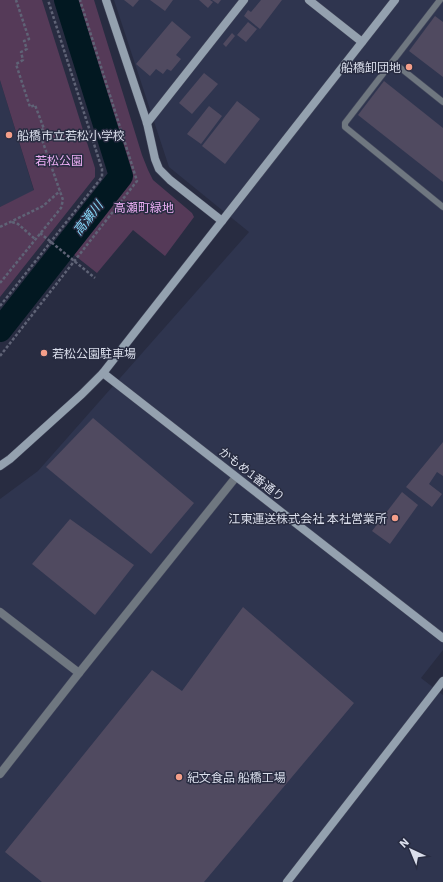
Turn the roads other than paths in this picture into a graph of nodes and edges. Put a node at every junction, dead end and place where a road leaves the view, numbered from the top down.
1 (106, 0) edge
2 (244, 0) edge
3 (309, 0) edge
4 (395, 0) edge
5 (442, 0) edge
6 (362, 42) junction
7 (393, 62) junction
8 (443, 102) edge
9 (147, 123) junction
10 (443, 208) edge
11 (222, 221) junction
12 (103, 373) junction
13 (0, 466) edge
14 (236, 477) junction
15 (0, 612) edge
16 (443, 638) edge
17 (79, 673) junction
18 (443, 681) edge
19 (0, 774) edge
20 (287, 882) edge

1 - 9 street
2 - 9 street
3 - 6 street
4 - 6 street
5 - 7 lane
6 - 11 street
7 - 8 lane
7 - 10 lane
9 - 11 street
11 - 12 street
12 - 13 street
12 - 14 street, かもめ1番通り
14 - 16 street, かもめ1番通り
14 - 17 street
15 - 17 street
17 - 19 street
18 - 20 street

